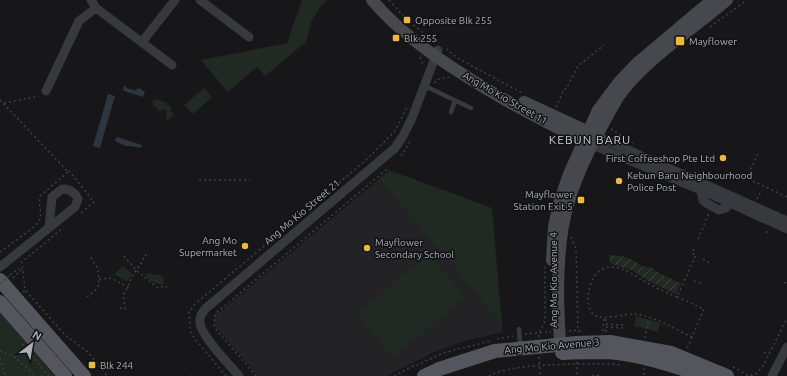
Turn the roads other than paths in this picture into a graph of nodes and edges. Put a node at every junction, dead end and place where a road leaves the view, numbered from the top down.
1 (91, 0) edge
2 (175, 0) edge
3 (200, 0) edge
4 (376, 0) edge
5 (712, 0) edge
6 (727, 0) edge
7 (96, 8) junction
8 (249, 37) dead end
9 (142, 42) junction
10 (437, 54) junction
11 (172, 65) dead end
12 (428, 88) junction
13 (46, 91) dead end
14 (455, 101) junction
15 (471, 108) dead end
16 (451, 112) dead end
17 (590, 138) junction
18 (701, 190) junction
19 (730, 203) junction
20 (787, 221) edge
21 (49, 227) dead end
22 (787, 229) edge
23 (1, 266) edge
24 (9, 279) edge
25 (0, 302) edge
26 (519, 329) dead end
27 (787, 346) edge
28 (520, 348) junction
29 (557, 349) junction
30 (64, 376) edge
31 (84, 376) edge
32 (239, 376) edge
33 (424, 376) edge
34 (440, 376) edge
35 (704, 376) edge
36 (727, 376) edge
37 (772, 376) edge

1 - 7 street
2 - 9 street
3 - 8 street
4 - 10 main road, Ang Mo Kio Street 11
5 - 17 main road, Ang Mo Kio Avenue 4
6 - 17 main road, Ang Mo Kio Avenue 4
7 - 9 street
7 - 13 street
9 - 11 street
10 - 12 street, Ang Mo Kio Street 21
10 - 17 main road, Ang Mo Kio Street 11
12 - 14 lane
12 - 32 street, Ang Mo Kio Street 21
14 - 15 lane
14 - 16 lane
17 - 18 street, Ang Mo Kio Street 11
17 - 20 street, Ang Mo Kio Street 11
17 - 29 main road, Ang Mo Kio Avenue 4
18 - 19 street, Ang Mo Kio Street 11
18 - 19 street
19 - 22 street, Ang Mo Kio Street 11
21 - 23 street
24 - 31 main road
25 - 30 main road
26 - 28 lane
27 - 37 street
28 - 29 main road, Ang Mo Kio Avenue 3
28 - 33 main road, Ang Mo Kio Avenue 3
29 - 34 main road, Ang Mo Kio Avenue 3
29 - 35 main road, Ang Mo Kio Avenue 3
29 - 36 main road, Ang Mo Kio Avenue 3

